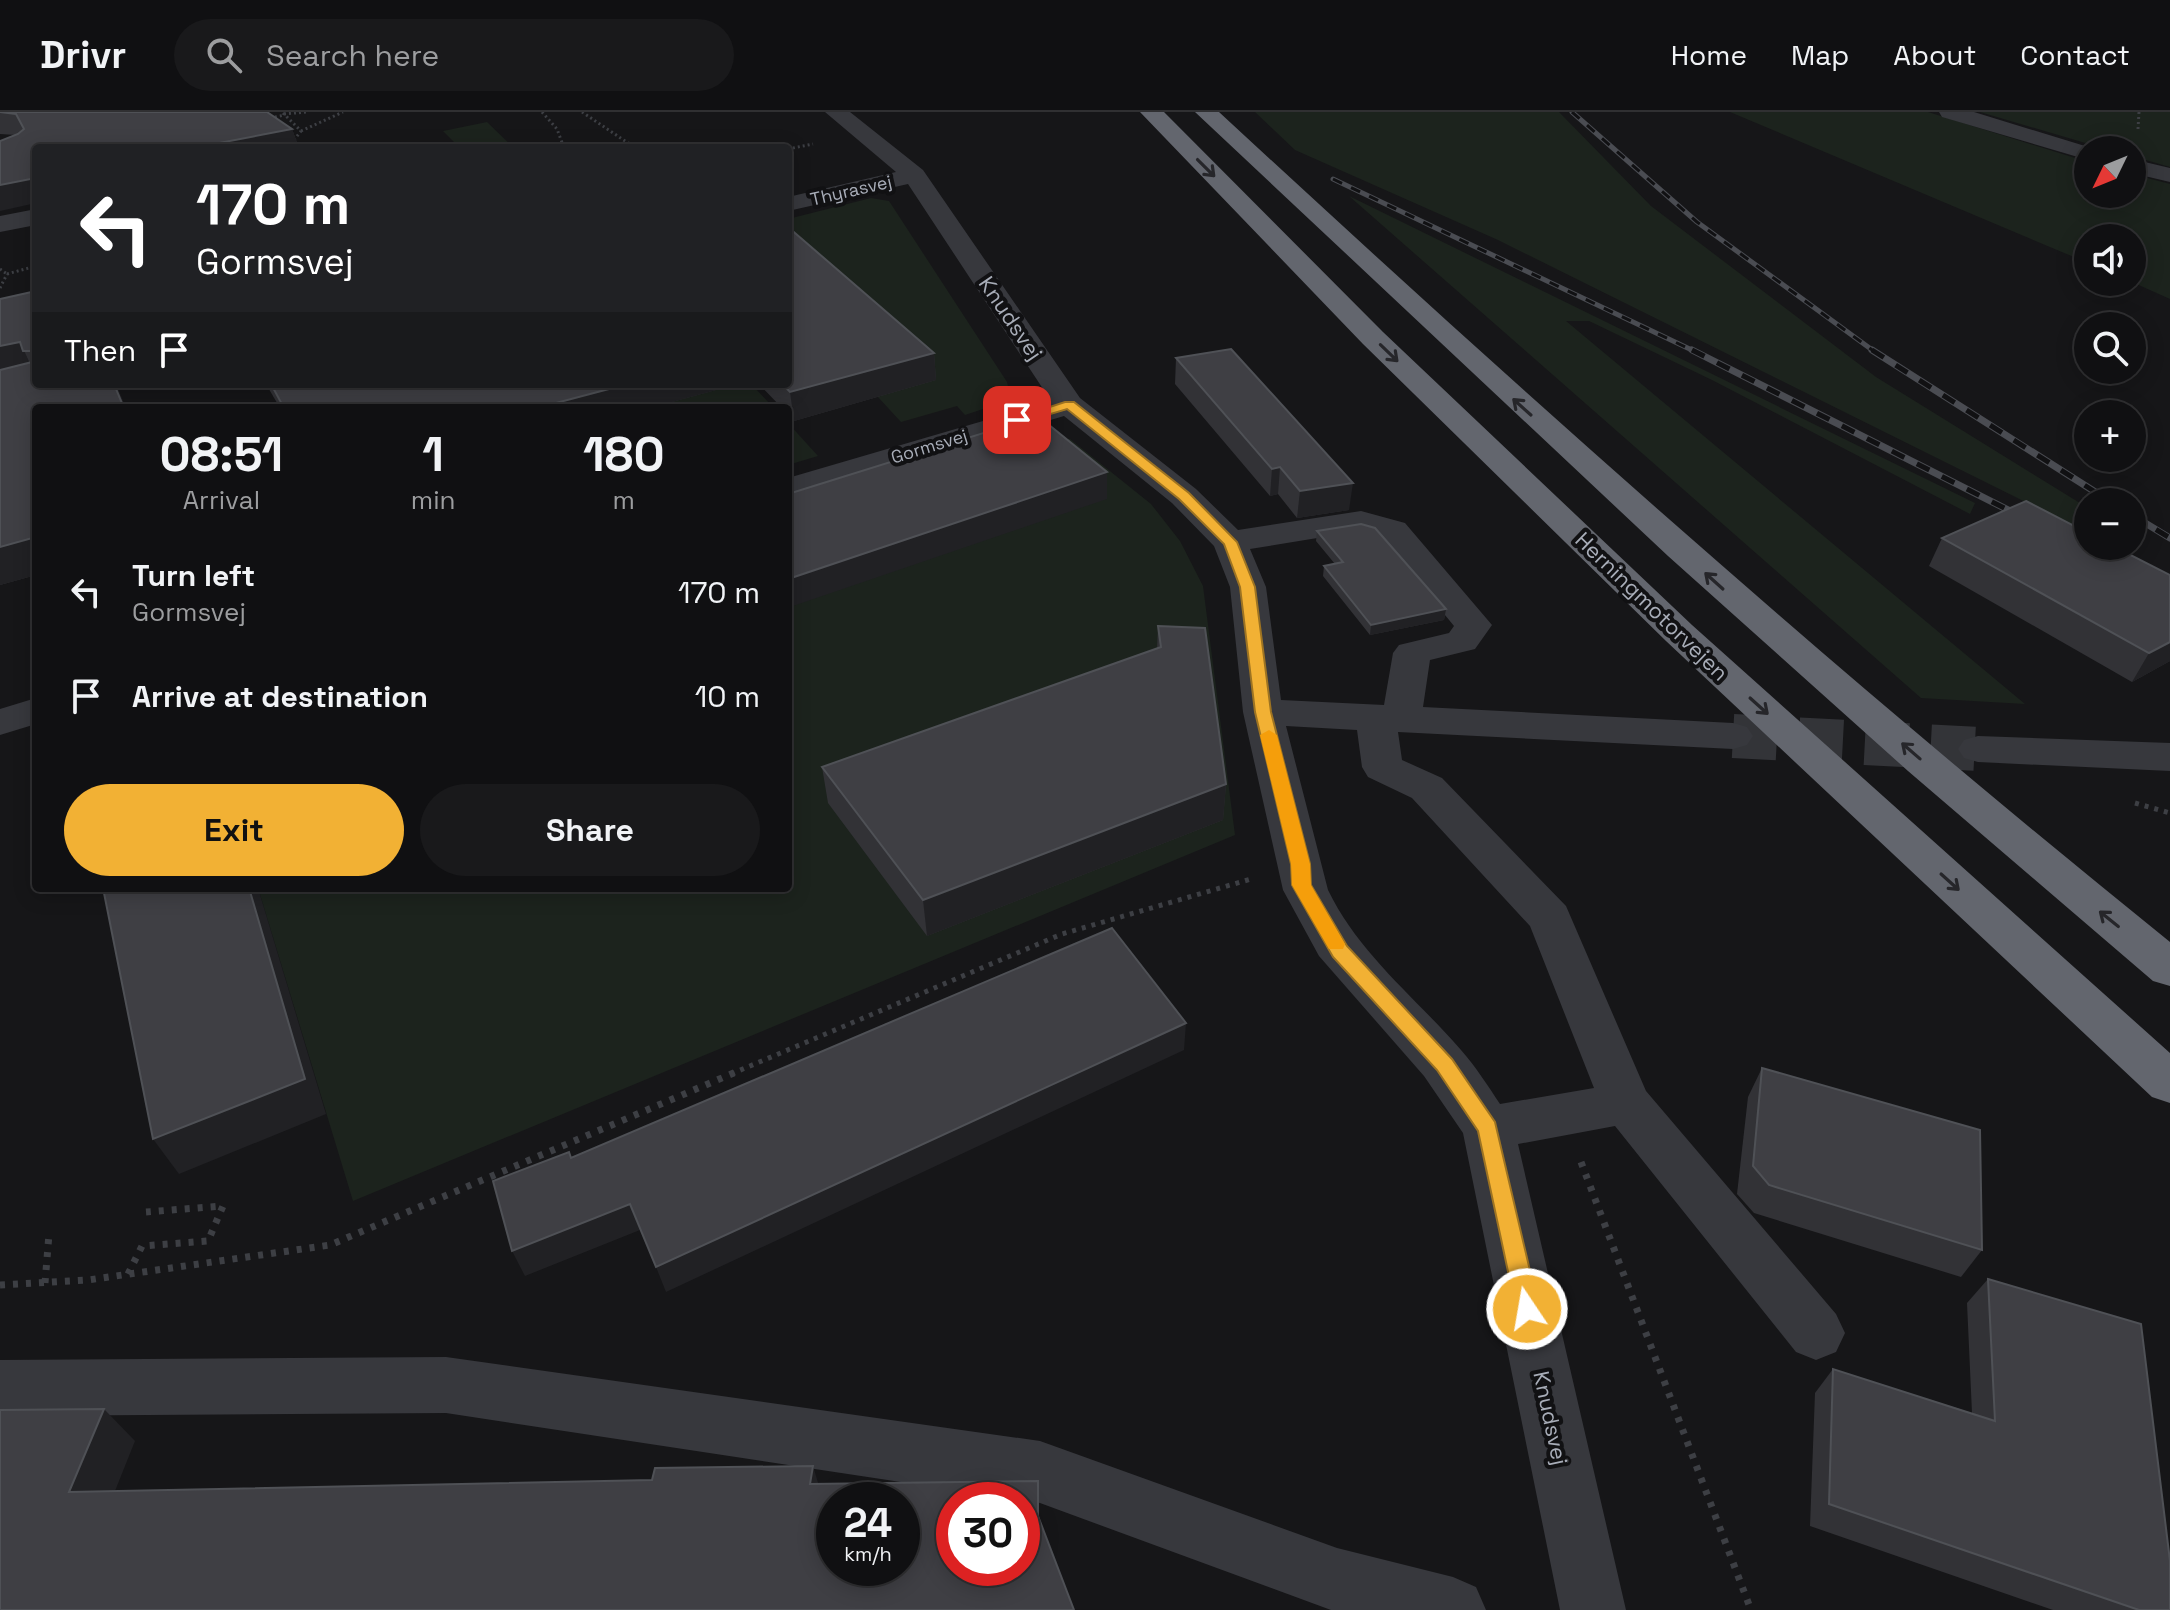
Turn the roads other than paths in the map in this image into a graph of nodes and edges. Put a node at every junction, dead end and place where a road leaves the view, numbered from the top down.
1 (836, 112) edge
2 (1151, 112) edge
3 (1206, 112) edge
4 (1950, 112) edge
5 (2074, 149) edge
6 (2146, 169) edge
7 (914, 175) junction
8 (2170, 175) edge
9 (792, 203) edge
10 (32, 218) edge
11 (0, 224) edge
12 (1069, 405) junction
13 (792, 487) edge
14 (1230, 542) junction
15 (32, 712) edge
16 (1263, 712) junction
17 (1388, 719) junction
18 (0, 722) edge
19 (1733, 736) tunnel mouth
20 (1978, 749) tunnel mouth
21 (2170, 757) edge
22 (2170, 968) edge
23 (2170, 1083) edge
24 (1626, 1103) junction
25 (1488, 1128) junction
26 (1816, 1333) dead end
27 (0, 1388) edge
28 (1453, 1610) edge
29 (1593, 1610) edge

1 - 7 street, Knudsvej
2 -> 23 highway, Herningmotorvejen
22 -> 3 highway
4 - 5 street
6 - 8 street
7 - 9 street, Thyrasvej
7 - 12 street, Knudsvej
10 - 11 street
12 - 13 street, Gormsvej
12 - 14 street, Knudsvej
14 - 16 street, Knudsvej
14 - 17 street
15 - 18 street
16 - 17 street
16 - 25 street, Knudsvej
17 - 19 street
17 - 24 street
20 - 21 street
24 - 25 street
24 - 26 street
25 - 29 street, Knudsvej
27 - 28 street

